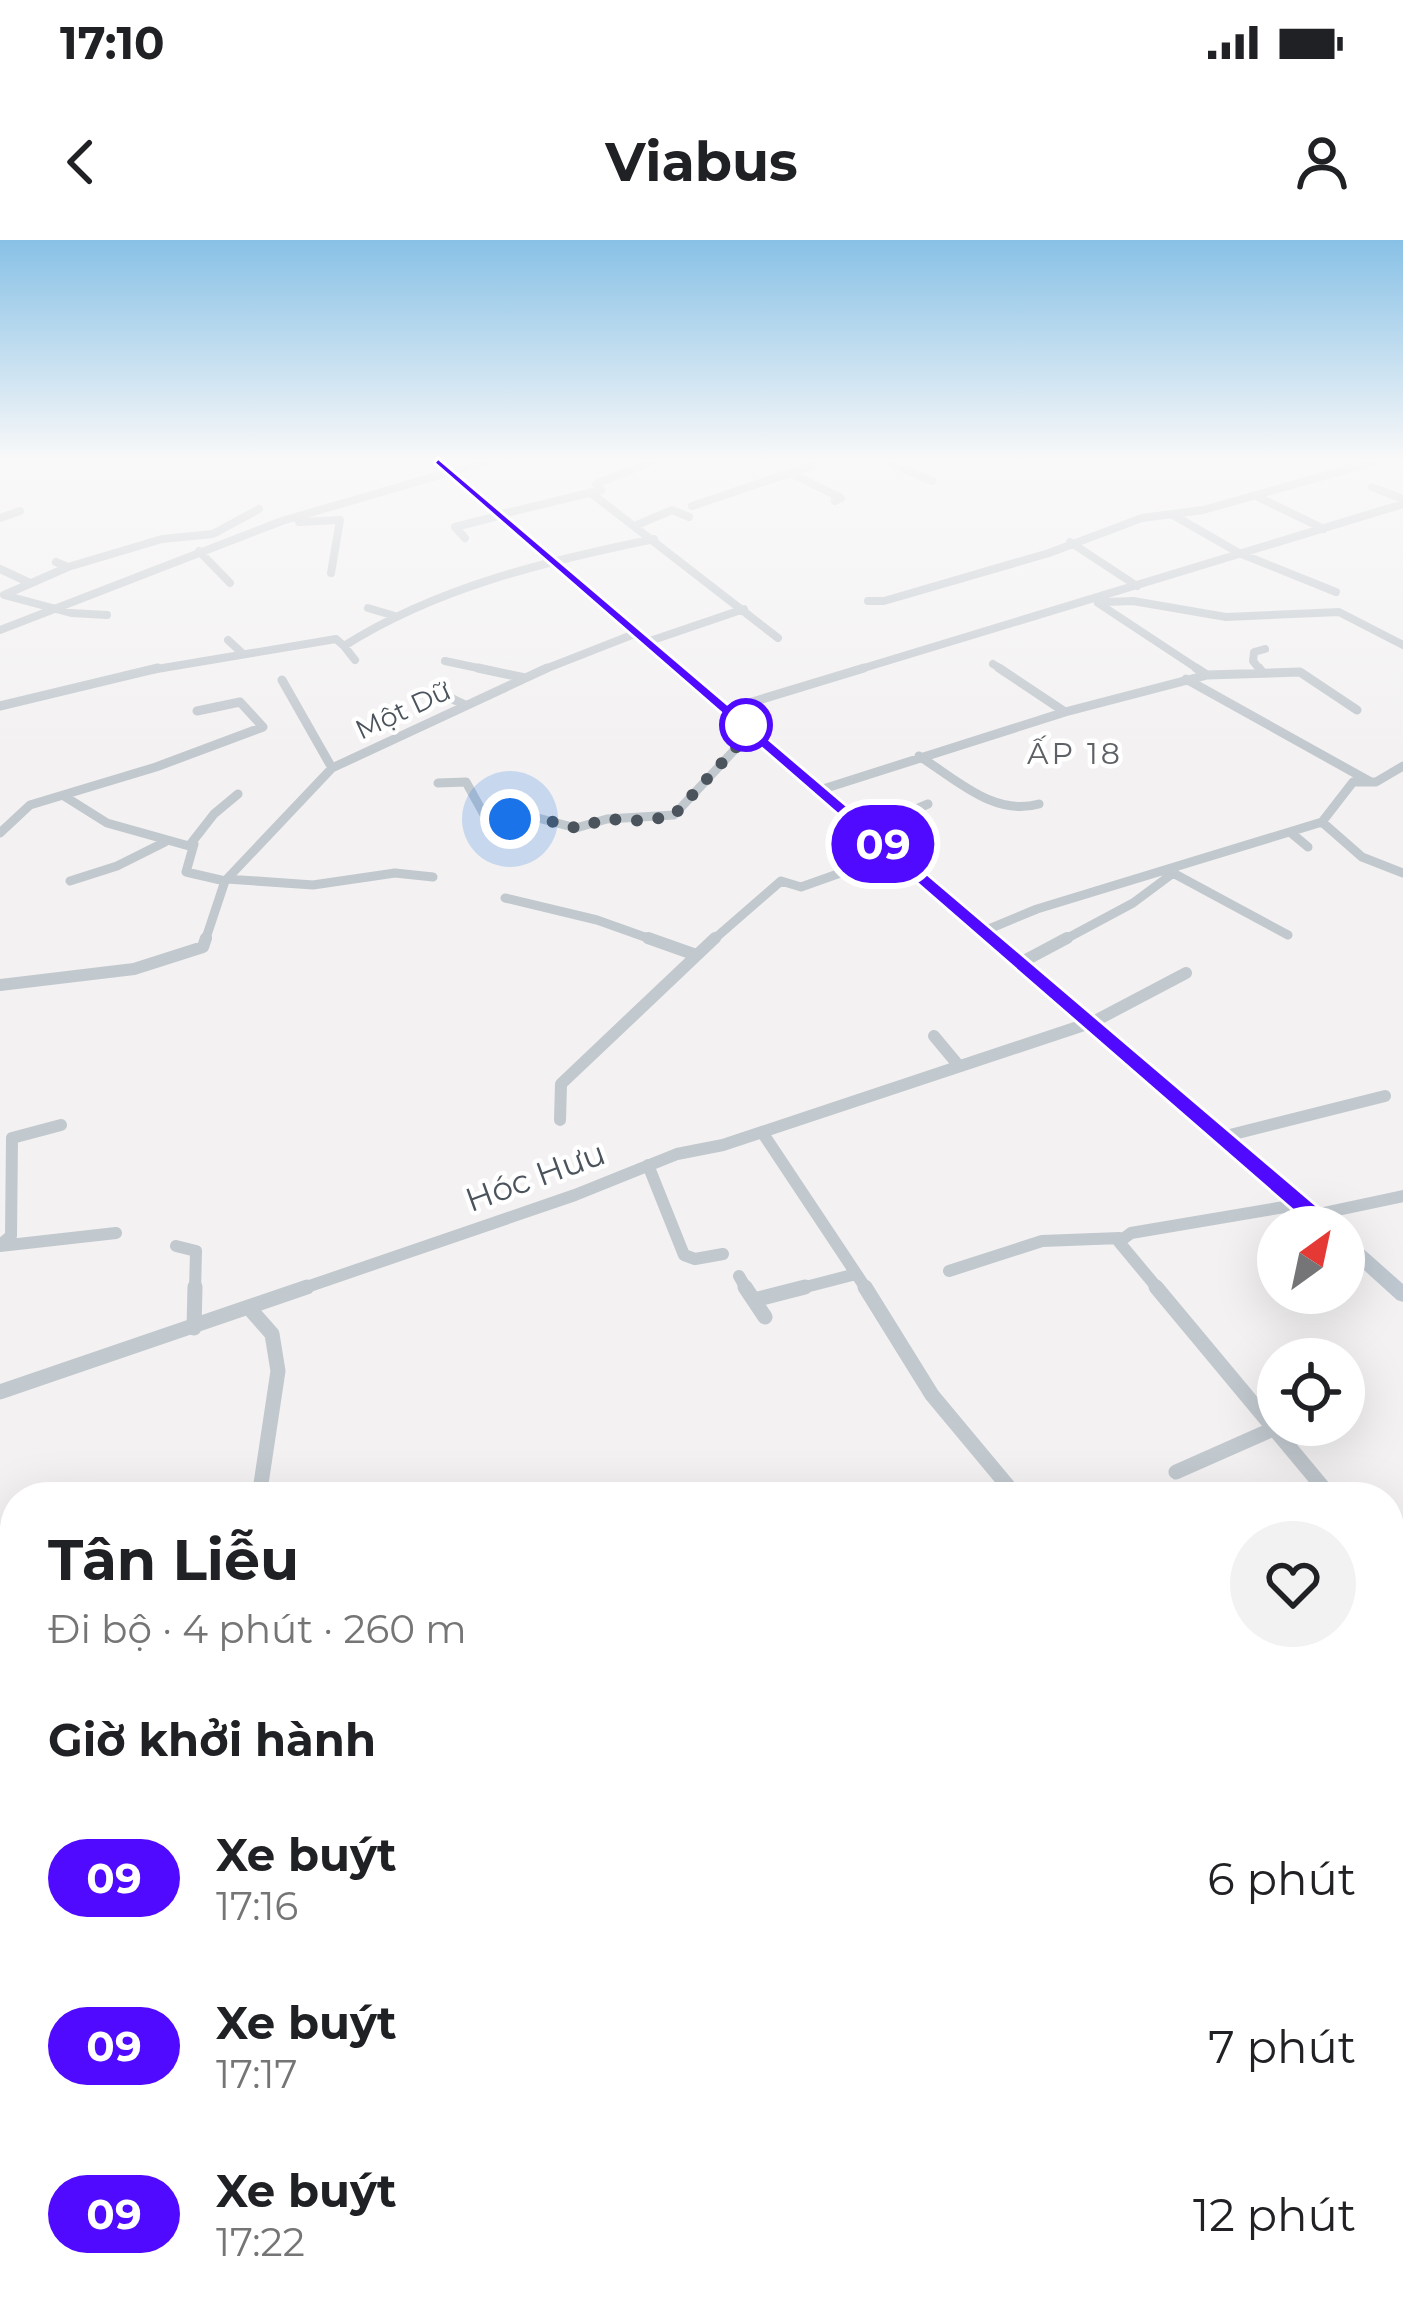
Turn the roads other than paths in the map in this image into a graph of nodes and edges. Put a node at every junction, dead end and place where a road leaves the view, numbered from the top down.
1 (107, 558) edge
2 (180, 558) edge
3 (206, 558) edge
4 (334, 558) edge
5 (560, 558) edge
6 (678, 558) edge
7 (1030, 558) edge
8 (1095, 558) edge
9 (1230, 558) edge
10 (1256, 558) edge
11 (551, 560) junction
12 (56, 562) dead end
13 (68, 567) junction
14 (2, 571) edge
15 (331, 573) dead end
16 (42, 579) junction
17 (28, 582) junction
18 (230, 583) dead end
19 (58, 586) dead end
20 (1137, 586) junction
21 (1336, 592) dead end
22 (868, 601) dead end
23 (1082, 603) junction
24 (1098, 603) junction
25 (52, 607) junction
26 (368, 608) dead end
27 (744, 610) junction
28 (107, 615) dead end
29 (395, 616) junction
30 (0, 630) edge
31 (642, 637) junction
32 (778, 638) dead end
33 (228, 640) dead end
34 (1403, 645) edge
35 (344, 646) junction
36 (1265, 649) dead end
37 (242, 653) junction
38 (151, 655) dead end
39 (356, 660) dead end
40 (445, 661) dead end
41 (993, 664) dead end
42 (158, 668) junction
43 (1263, 673) junction
44 (1207, 675) junction
45 (525, 678) junction
46 (1186, 679) junction
47 (282, 680) dead end
48 (419, 694) dead end
49 (465, 705) junction
50 (0, 706) edge
51 (729, 709) junction
52 (1357, 710) dead end
53 (197, 711) dead end
54 (1065, 712) junction
55 (752, 730) junction
56 (920, 757) junction
57 (1403, 766) edge
58 (332, 768) junction
59 (1369, 781) junction
60 (438, 783) dead end
61 (820, 790) junction
62 (238, 794) dead end
63 (64, 796) junction
64 (928, 804) dead end
65 (1039, 804) dead end
66 (1322, 822) junction
67 (867, 830) junction
68 (1290, 832) junction
69 (0, 833) edge
70 (165, 842) junction
71 (194, 844) junction
72 (1308, 847) dead end
73 (894, 854) junction
74 (1174, 872) junction
75 (1403, 873) edge
76 (434, 877) dead end
77 (226, 880) junction
78 (70, 881) dead end
79 (505, 898) dead end
80 (984, 931) junction
81 (1288, 935) dead end
82 (697, 955) junction
83 (1022, 962) junction
84 (1186, 973) dead end
85 (0, 985) edge
86 (1093, 1022) junction
87 (934, 1036) dead end
88 (959, 1066) junction
89 (1385, 1096) dead end
90 (560, 1120) dead end
91 (61, 1125) dead end
92 (762, 1132) junction
93 (1222, 1137) junction
94 (648, 1166) junction
95 (1403, 1196) edge
96 (1302, 1204) joint
97 (1356, 1206) edge
98 (116, 1233) dead end
99 (1120, 1238) junction
100 (0, 1245) edge
101 (176, 1246) dead end
102 (723, 1253) dead end
103 (1365, 1261) edge
104 (949, 1271) dead end
105 (856, 1274) junction
106 (739, 1276) dead end
107 (1403, 1294) edge
108 (758, 1299) junction
109 (250, 1309) junction
110 (765, 1317) dead end
111 (194, 1328) junction
112 (0, 1392) edge
113 (1257, 1410) edge
114 (1257, 1436) edge
115 (1288, 1446) edge
116 (1176, 1472) dead end
117 (261, 1482) edge
118 (1005, 1482) edge
119 (1318, 1482) edge

1 - 13 street
2 - 25 street
3 - 18 street
4 - 15 street
5 - 11 street
6 - 27 street
7 - 22 street
8 - 20 street
9 - 20 street
10 - 21 street
11 - 29 street
11 - 31 main road
12 - 13 street
13 - 16 street
14 - 17 street
16 - 17 street
16 - 19 street
17 - 25 street
20 - 23 street
23 - 24 street
23 - 51 street
24 - 34 street
24 - 44 street
25 - 28 street
25 - 30 street
26 - 29 street
27 - 31 street, Một Dữ
27 - 32 street
29 - 35 street
31 - 45 street, Một Dữ
31 - 51 main road
33 - 37 street
35 - 37 street
35 - 39 street
36 - 43 street
37 - 42 street
38 - 42 street
40 - 45 street
41 - 54 street
42 - 50 street
43 - 44 street
43 - 52 street
44 - 46 street
45 - 49 street, Một Dữ
46 - 54 street
46 - 59 street
47 - 58 street
48 - 49 street
49 - 58 street, Một Dữ
51 - 55 main road
53 - 63 street
54 - 56 street
55 - 60 street
55 - 61 main road
56 - 61 street
56 - 65 street
57 - 59 street
58 - 77 street, Một Dữ
59 - 66 street
61 - 67 main road
62 - 71 street
63 - 69 street
63 - 70 street
64 - 67 street
66 - 68 street
66 - 75 street
67 - 73 main road
68 - 72 street
68 - 74 street
70 - 71 street
70 - 78 street
71 - 77 street
73 - 80 main road
73 - 82 street
74 - 80 street
74 - 81 street
74 - 83 street
76 - 77 street
77 - 85 street
79 - 82 street
80 - 83 main road
82 - 90 street
83 - 86 main road
84 - 86 street, Hóc Hưu
86 - 88 street, Hóc Hưu
86 - 93 main road
87 - 88 street
88 - 92 street, Hóc Hưu
89 - 93 street
91 - 100 street
92 - 94 street, Hóc Hưu
92 - 105 street
93 - 96 main road
94 - 102 street
94 - 109 street, Hóc Hưu
95 - 97 street
96 - 99 street
98 - 100 street
99 - 104 street
99 - 113 street
101 - 111 street
103 - 107 main road
105 - 108 street
105 - 118 street
106 - 108 street
108 - 110 street
109 - 111 street, Hóc Hưu
109 - 117 street
111 - 112 street, Hóc Hưu
114 - 116 street
115 - 119 street

